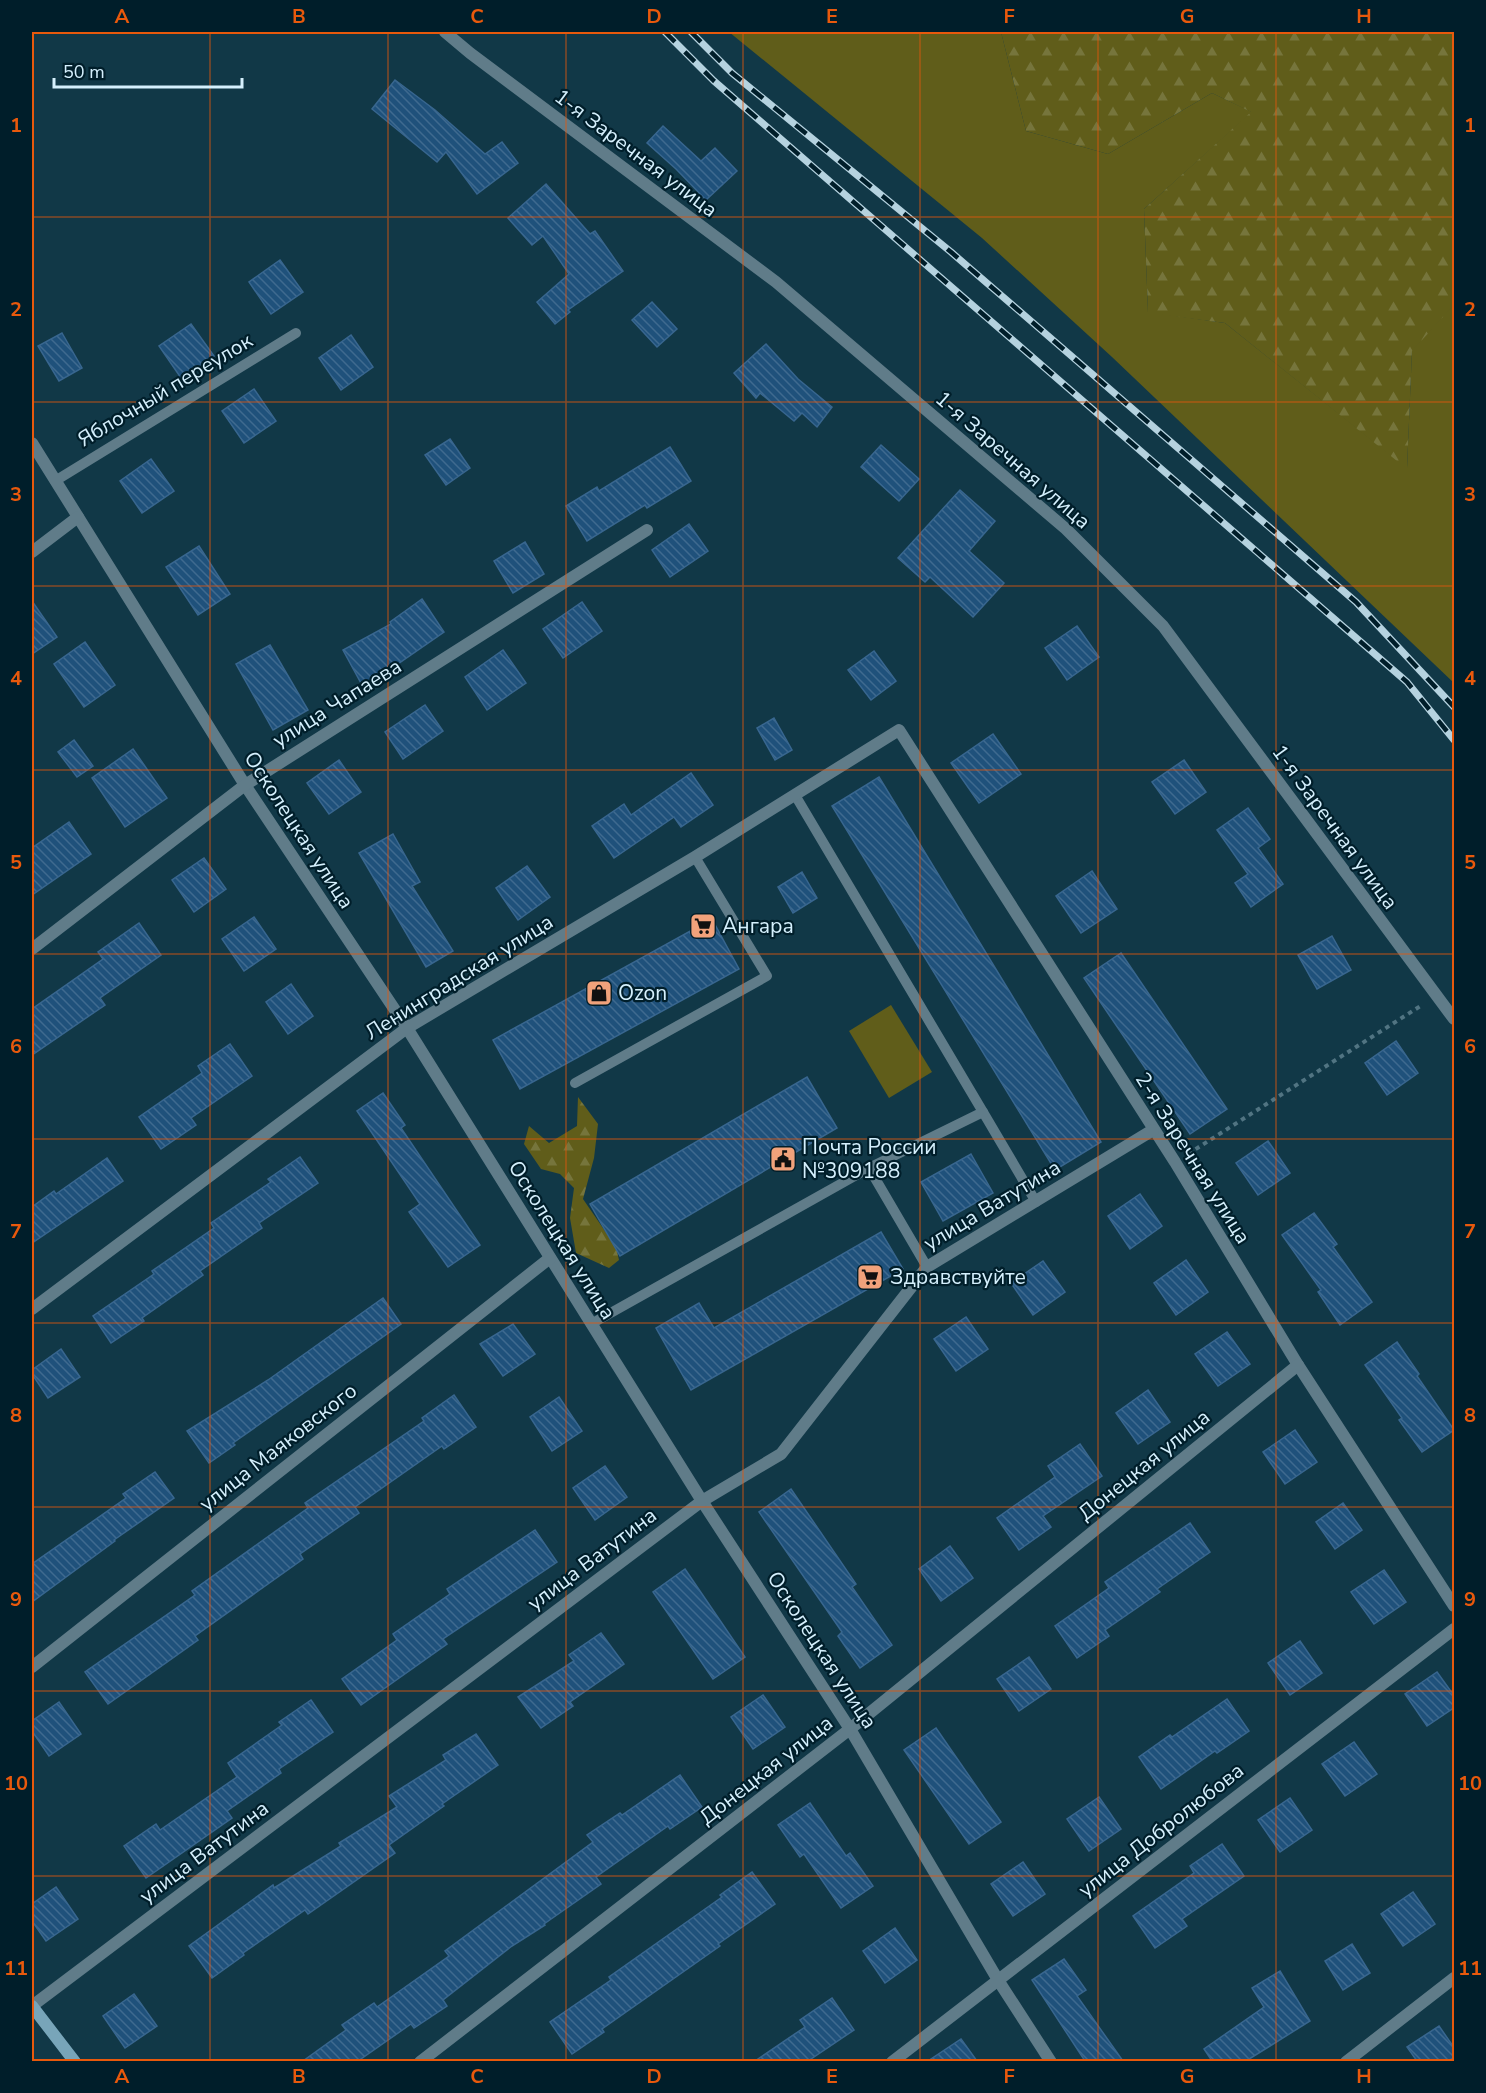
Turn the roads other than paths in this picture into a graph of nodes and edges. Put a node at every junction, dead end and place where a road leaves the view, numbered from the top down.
1 (445, 32) edge
2 (296, 333) dead end
3 (32, 443) edge
4 (55, 481) junction
5 (78, 517) junction
6 (647, 530) dead end
7 (32, 552) edge
8 (898, 730) joint
9 (245, 785) junction
10 (795, 795) junction
11 (695, 857) junction
12 (32, 949) edge
13 (1455, 1019) edge
14 (407, 1028) junction
15 (575, 1083) dead end
16 (983, 1112) junction
17 (1153, 1130) junction
18 (869, 1168) junction
19 (1036, 1202) junction
20 (550, 1258) junction
21 (927, 1267) junction
22 (32, 1308) edge
23 (591, 1324) junction
24 (1298, 1365) junction
25 (702, 1501) junction
26 (1455, 1606) edge
27 (1455, 1629) edge
28 (32, 1667) edge
29 (850, 1730) junction
30 (1455, 1978) edge
31 (998, 1980) junction
32 (32, 2006) edge
33 (75, 2061) edge
34 (420, 2061) edge
35 (892, 2061) edge
36 (1051, 2061) edge
37 (1346, 2061) edge

1 - 13 street, 1-я Заречная улица
2 - 4 lane, Яблочный переулок
3 - 4 street, Осколецкая улица
4 - 5 street, Осколецкая улица
5 - 7 street
5 - 9 street, Осколецкая улица
6 - 9 street, улица Чапаева
8 - 10 street, Ленинградская улица
8 - 17 street, 2-я Заречная улица
9 - 12 street, улица Чапаева
9 - 14 street, Осколецкая улица
10 - 11 street, Ленинградская улица
10 - 16 lane
11 - 14 street, Ленинградская улица
11 - 15 lane
14 - 20 street, Осколецкая улица
14 - 22 street, Ленинградская улица
16 - 18 lane
16 - 19 lane
17 - 19 street, улица Ватутина
17 - 24 street, 2-я Заречная улица
18 - 21 lane
18 - 23 lane
19 - 21 street, улица Ватутина
20 - 23 street, Осколецкая улица
20 - 28 street, улица Маяковского
21 - 25 street, улица Ватутина
23 - 25 street, Осколецкая улица
24 - 26 street, 2-я Заречная улица
24 - 29 street, Донецкая улица
25 - 29 street, Осколецкая улица
25 - 32 street, улица Ватутина
27 - 31 street, улица Добролюбова
29 - 31 street, Осколецкая улица
29 - 34 street, Донецкая улица
30 - 37 street
31 - 35 street, улица Добролюбова
31 - 36 street, Осколецкая улица
32 - 33 street

